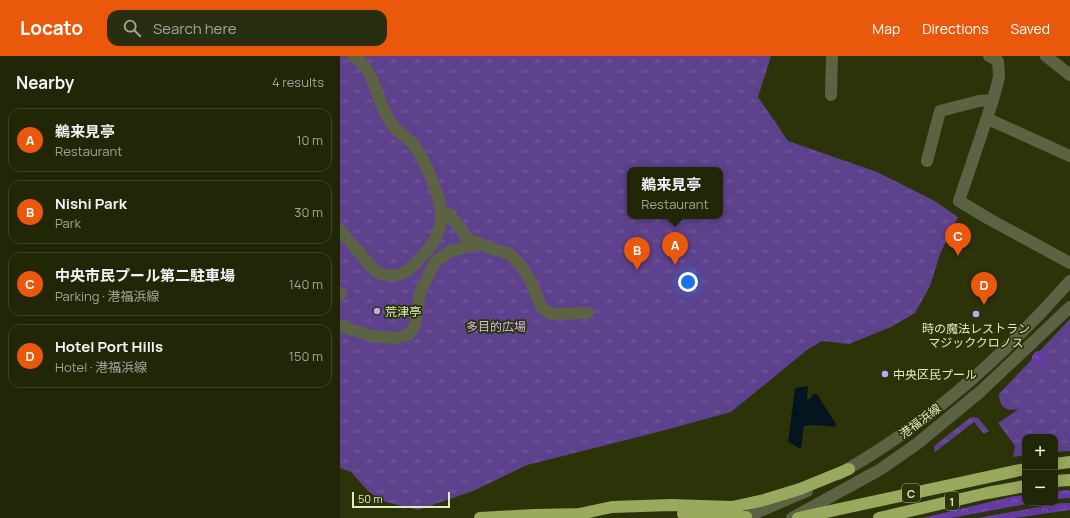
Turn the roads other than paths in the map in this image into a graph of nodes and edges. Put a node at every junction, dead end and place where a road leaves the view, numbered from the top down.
1 (353, 56) edge
2 (832, 56) edge
3 (1046, 56) edge
4 (996, 58) edge
5 (1070, 75) edge
6 (832, 94) dead end
7 (993, 100) junction
8 (988, 119) junction
9 (1070, 156) edge
10 (927, 161) dead end
11 (442, 213) junction
12 (340, 230) edge
13 (480, 244) junction
14 (1070, 263) edge
15 (1070, 281) edge
16 (1070, 307) edge
17 (588, 313) dead end
18 (340, 326) edge
19 (1070, 462) edge
20 (1058, 464) edge
21 (849, 468) junction
22 (1022, 470) edge
23 (1070, 480) edge
24 (1058, 482) edge
25 (1022, 487) edge
26 (579, 514) junction
27 (480, 518) edge
28 (744, 518) edge
29 (792, 518) edge
30 (798, 518) edge
31 (879, 518) edge

1 - 11 street
2 - 6 street
3 - 5 street
4 - 7 street
7 - 8 street
7 - 10 street
8 - 9 street
8 - 14 street
11 - 12 street
11 - 13 street
13 - 17 street
13 - 18 street
15 - 21 street, 港福浜線
16 - 29 street, 港福浜線
19 - 20 highway
21 - 26 highway
21 - 28 street, 港福浜線
22 - 30 highway, C
23 - 24 highway
25 - 31 highway, 1
26 - 27 highway
26 - 28 highway

